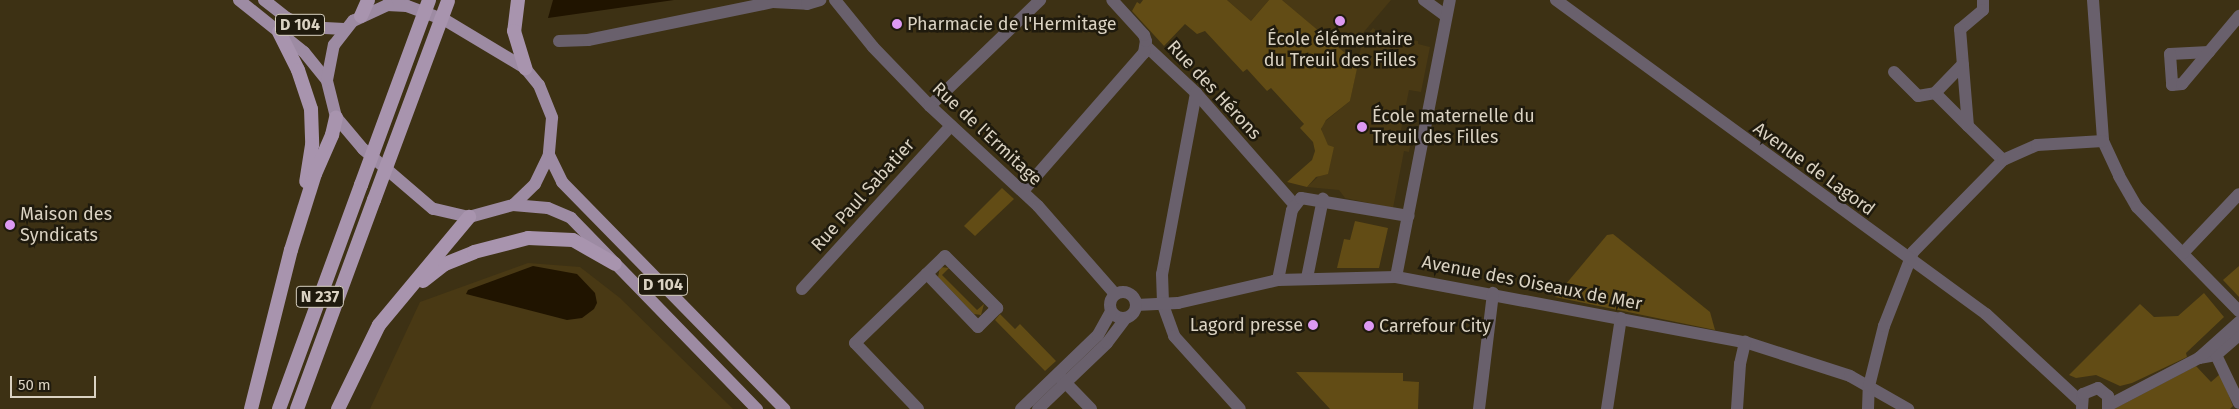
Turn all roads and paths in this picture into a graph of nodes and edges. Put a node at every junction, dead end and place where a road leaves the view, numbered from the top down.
1 (239, 0) edge
2 (264, 0) edge
3 (368, 0) edge
4 (429, 0) edge
5 (448, 0) edge
6 (518, 0) edge
7 (820, 0) edge
8 (835, 0) edge
9 (1040, 0) edge
10 (1424, 0) edge
11 (1450, 0) edge
12 (1556, 0) edge
13 (1982, 0) edge
14 (2093, 0) edge
15 (1119, 2) edge
16 (361, 16) junction
17 (1446, 16) junction
18 (2239, 16) edge
19 (344, 29) junction
20 (279, 32) junction
21 (559, 41) dead end
22 (1146, 46) junction
23 (2209, 52) dead end
24 (1963, 64) junction
25 (524, 68) junction
26 (1894, 72) dead end
27 (327, 80) junction
28 (1196, 93) junction
29 (1935, 93) junction
30 (930, 106) junction
31 (336, 117) junction
32 (951, 126) junction
33 (1968, 126) junction
34 (2103, 141) junction
35 (550, 155) junction
36 (2003, 160) junction
37 (1280, 189) junction
38 (1023, 191) junction
39 (2239, 194) edge
40 (1307, 196) junction
41 (1323, 199) junction
42 (513, 204) junction
43 (1294, 204) junction
44 (1408, 216) junction
45 (469, 217) junction
46 (301, 218) junction
47 (2183, 253) junction
48 (1909, 260) junction
49 (615, 264) junction
50 (927, 274) junction
51 (1396, 276) junction
52 (1307, 278) junction
53 (1278, 280) junction
54 (802, 289) dead end
55 (1493, 293) junction
56 (1115, 294) junction
57 (404, 295) junction
58 (1136, 305) junction
59 (1163, 305) junction
60 (2239, 311) edge
61 (1111, 312) junction
62 (1126, 318) junction
63 (1621, 318) junction
64 (2239, 322) edge
65 (2239, 335) edge
66 (1745, 342) junction
67 (2216, 355) junction
68 (2198, 358) junction
69 (1061, 378) junction
70 (1869, 386) junction
71 (2136, 390) junction
72 (2105, 392) junction
73 (2083, 401) edge
74 (2239, 403) edge
75 (2108, 407) edge
76 (251, 409) edge
77 (279, 409) edge
78 (297, 409) edge
79 (338, 409) edge
80 (757, 409) edge
81 (784, 409) edge
82 (918, 409) edge
83 (1021, 409) edge
84 (1038, 409) edge
85 (1091, 409) edge
86 (1240, 409) edge
87 (1479, 409) edge
88 (1607, 409) edge
89 (1737, 409) edge
90 (1868, 409) edge
91 (1908, 409) edge

1 - 20 main road, D 104
2 - 19 main road, D 104
3 - 16 highway
4 - 77 highway, N 237, bridge
5 - 78 highway, N 237, bridge
6 - 25 highway
7 - 21 street
8 - 30 street, Rue de l'Ermitage
9 - 30 street
10 - 17 street
11 - 17 street
12 - 48 street, Avenue de Lagord
13 - 24 street
14 - 34 street
15 - 22 street, Rue des Hérons
16 - 19 main road
16 - 25 main road
17 - 44 street
18 - 23 street
19 - 27 main road
20 - 27 main road, D 104
20 - 46 highway
22 - 28 street, Rue des Hérons
22 - 38 street
24 - 29 street
24 - 33 street
25 - 35 main road
26 - 29 street
27 - 31 main road
28 - 37 street, Rue des Hérons
28 - 59 street
29 - 33 street
30 - 32 street, Rue de l'Ermitage
31 - 45 main road
31 - 46 highway
32 - 38 street, Rue de l'Ermitage
32 - 54 street, Rue Paul Sabatier
33 - 36 street
34 - 36 street
34 - 47 street
35 - 42 main road
35 - 81 main road, D 104
36 - 48 street
37 - 40 street
37 - 43 street, Rue des Hérons
38 - 56 street, Rue de l'Ermitage
39 - 47 street
40 - 41 street
40 - 43 street
41 - 44 street
41 - 52 street
42 - 45 main road
42 - 49 main road, D 104
43 - 53 street
44 - 51 street
45 - 57 highway
46 - 76 highway
47 - 60 street
48 - 70 street
48 - 73 street, Avenue de Lagord
49 - 57 highway
49 - 80 main road, D 104
50 - 50 street
50 - 82 street
51 - 52 street, Avenue des Oiseaux de Mer
51 - 55 street, Avenue des Oiseaux de Mer
52 - 53 street, Avenue des Oiseaux de Mer
53 - 59 street, Avenue des Oiseaux de Mer
55 - 63 street, Avenue des Oiseaux de Mer
55 - 87 street
56 - 58 street
56 - 61 street
57 - 79 highway
58 - 59 street, Avenue des Oiseaux de Mer
58 - 62 street
59 - 86 street
61 - 62 street
61 - 69 street
62 - 69 street
63 - 66 street, Avenue des Oiseaux de Mer
63 - 88 street
64 - 68 street
65 - 67 street
66 - 70 street, Avenue des Oiseaux de Mer
66 - 89 street
67 - 68 street
67 - 74 street
68 - 71 street
69 - 83 street
69 - 84 street
69 - 85 street
70 - 90 street
70 - 91 street, Avenue des Oiseaux de Mer
71 - 72 street
71 - 75 street
72 - 73 street
72 - 75 street

